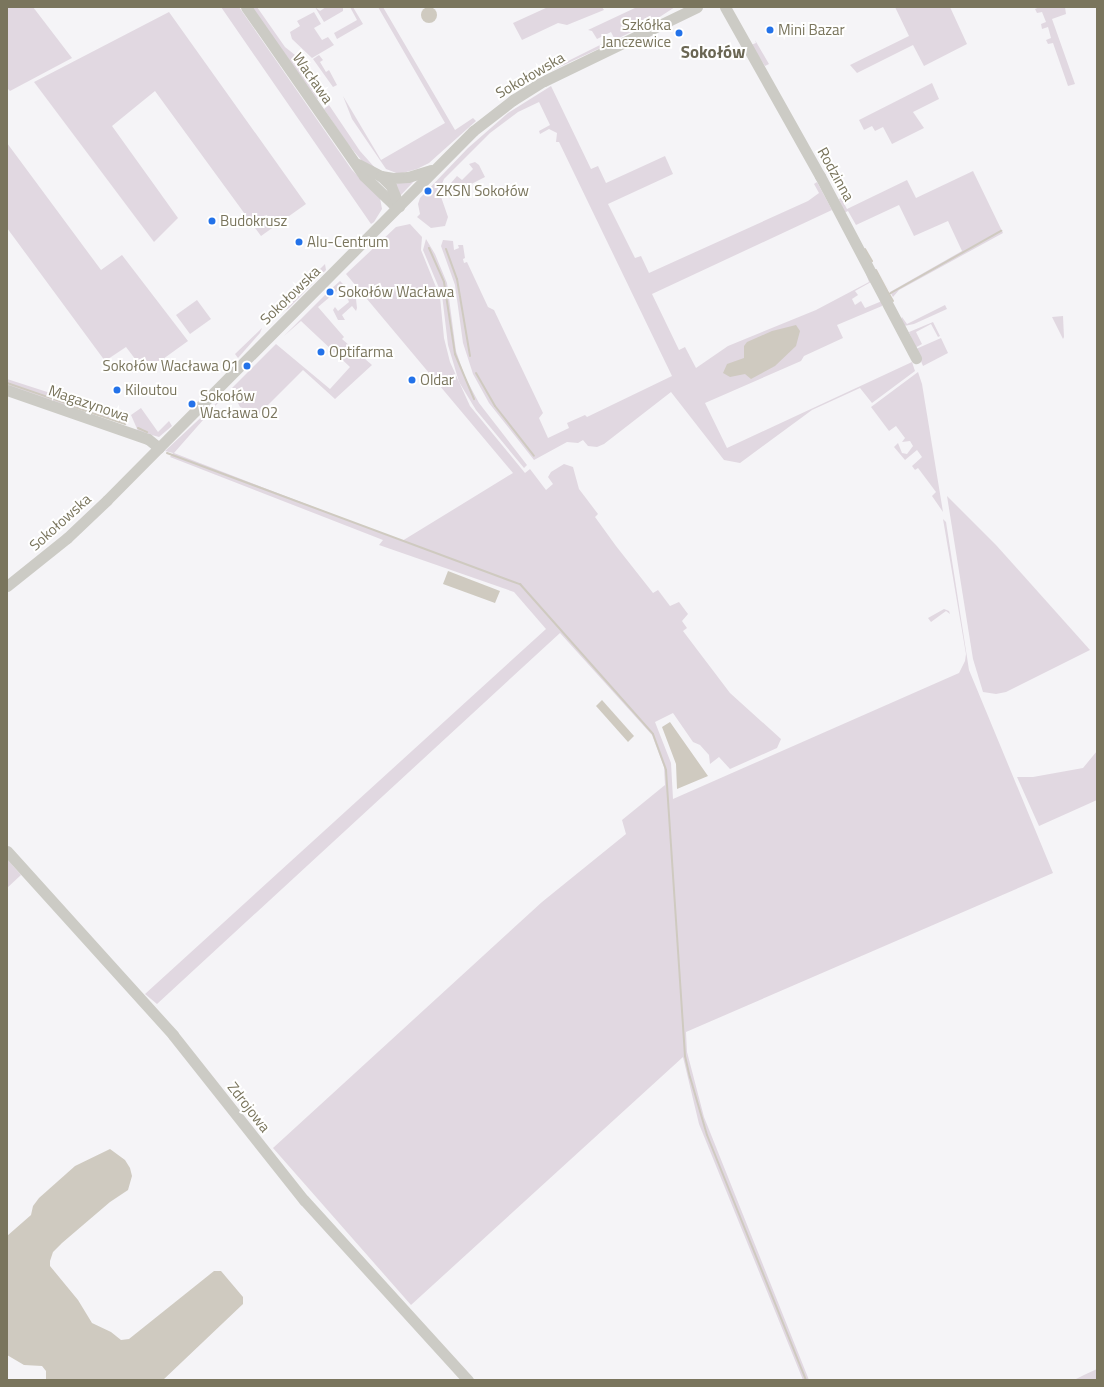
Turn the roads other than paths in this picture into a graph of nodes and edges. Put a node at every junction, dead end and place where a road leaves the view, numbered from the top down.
1 (246, 7) edge
2 (697, 7) edge
3 (725, 7) edge
4 (358, 164) junction
5 (435, 168) junction
6 (382, 176) junction
7 (399, 206) junction
8 (916, 358) dead end
9 (7, 390) edge
10 (159, 448) junction
11 (7, 586) edge
12 (7, 851) edge
13 (468, 1380) edge

1 - 4 street, Wacława
2 - 5 street, Sokołowska
3 - 8 street, Rodzinna
4 - 6 street, Wacława
4 - 7 street, Wacława
5 - 6 street, Wacława
5 - 7 street, Sokołowska
6 - 7 street, Wacława
7 - 10 street, Sokołowska
9 - 10 street, Magazynowa
10 - 11 street, Sokołowska
12 - 13 street, Zdrojowa

